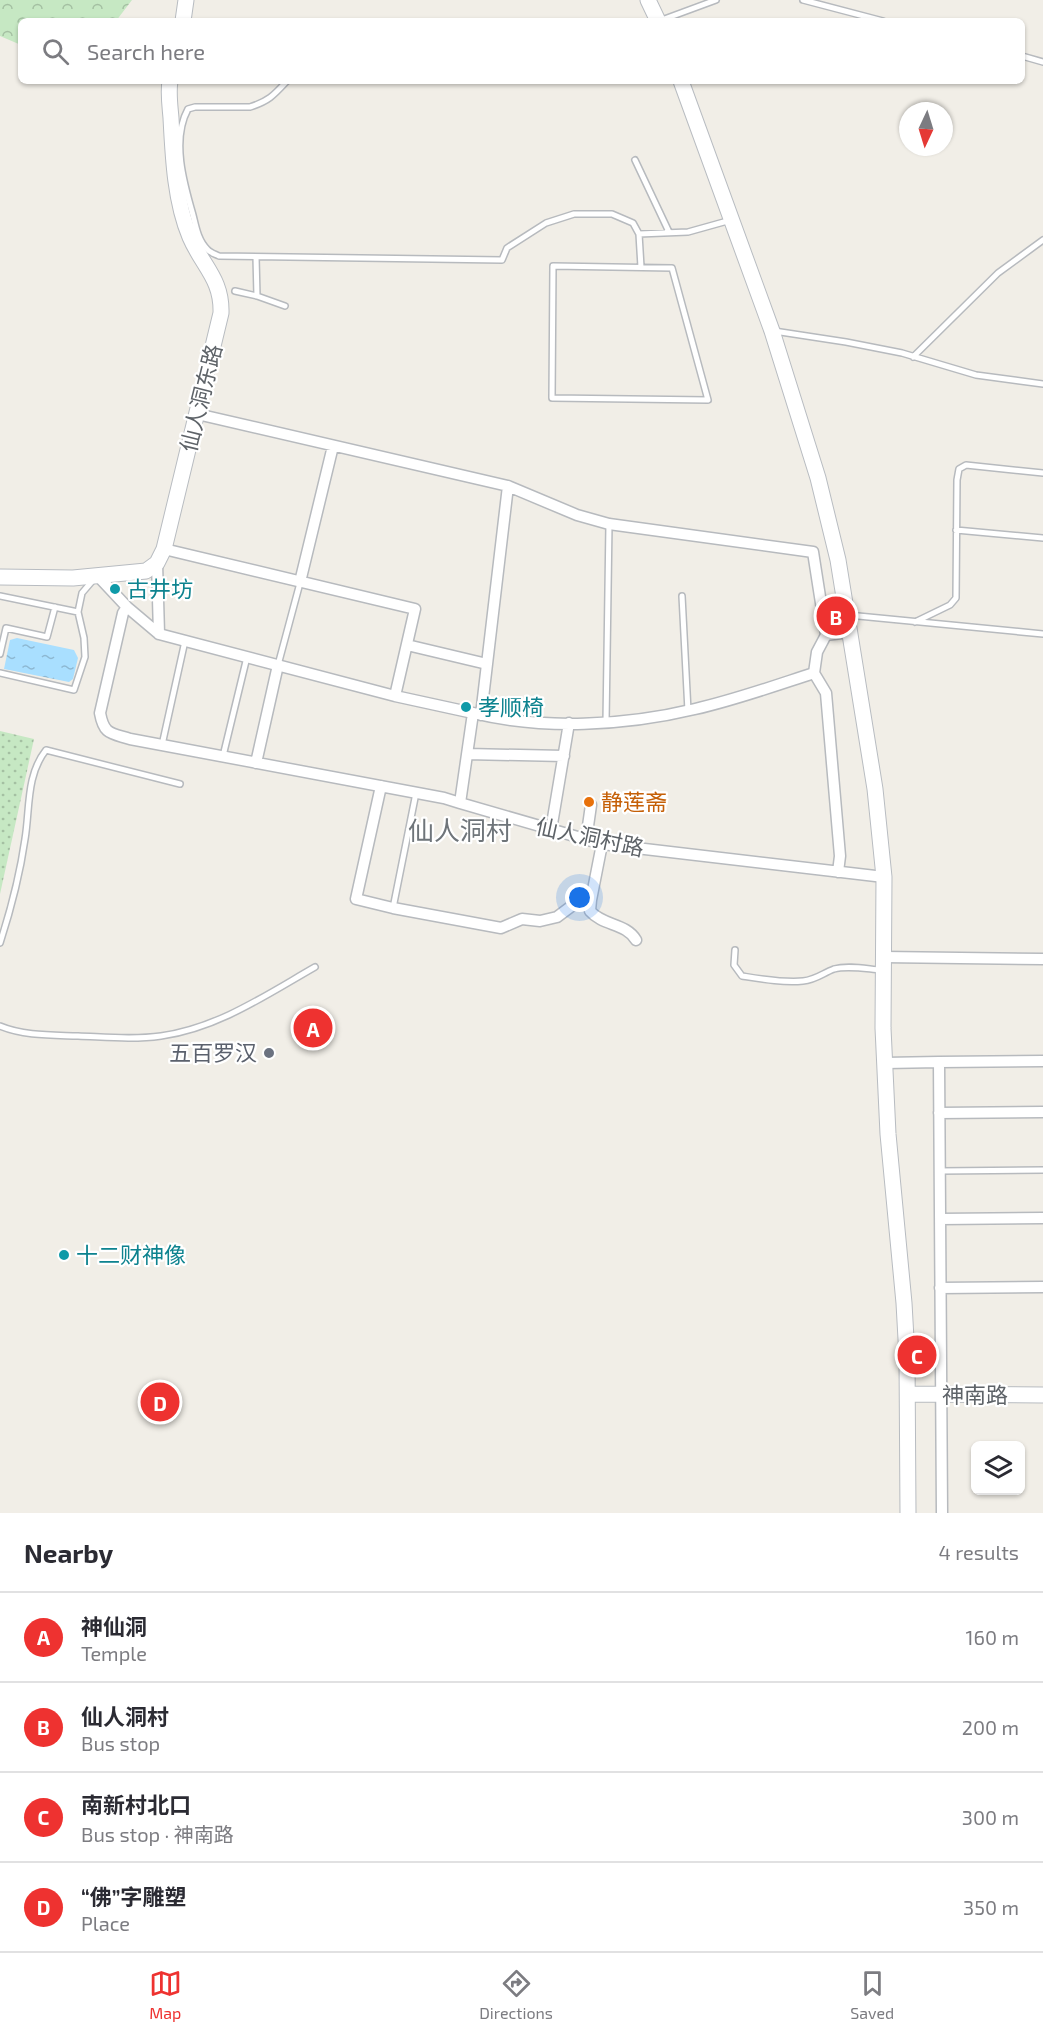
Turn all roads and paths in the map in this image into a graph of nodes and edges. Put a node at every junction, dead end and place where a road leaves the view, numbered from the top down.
1 (186, 0) edge
2 (648, 0) edge
3 (716, 0) edge
4 (803, 0) edge
5 (183, 18) edge
6 (657, 18) edge
7 (667, 18) edge
8 (872, 18) edge
9 (1025, 57) edge
10 (1043, 62) edge
11 (170, 84) edge
12 (284, 84) edge
13 (682, 84) edge
14 (635, 160) dead end
15 (732, 219) junction
16 (669, 232) junction
17 (639, 234) junction
18 (1043, 240) edge
19 (256, 257) junction
20 (641, 267) junction
21 (235, 291) dead end
22 (257, 296) junction
23 (285, 306) dead end
24 (772, 331) junction
25 (913, 357) junction
26 (1043, 384) edge
27 (197, 414) junction
28 (333, 446) junction
29 (1043, 473) edge
30 (508, 486) junction
31 (609, 524) junction
32 (956, 530) junction
33 (1043, 538) edge
34 (160, 556) junction
35 (97, 576) junction
36 (0, 577) edge
37 (300, 582) junction
38 (0, 596) edge
39 (682, 596) dead end
40 (55, 607) junction
41 (127, 607) junction
42 (78, 612) junction
43 (846, 615) junction
44 (915, 622) junction
45 (849, 632) junction
46 (159, 634) junction
47 (1043, 634) edge
48 (826, 635) junction
49 (185, 641) junction
50 (407, 645) junction
51 (0, 654) edge
52 (247, 657) junction
53 (487, 664) junction
54 (279, 665) junction
55 (0, 673) edge
56 (814, 673) junction
57 (395, 696) junction
58 (687, 711) junction
59 (477, 714) junction
60 (606, 722) junction
61 (569, 723) junction
62 (162, 745) junction
63 (467, 754) junction
64 (223, 756) junction
65 (564, 756) junction
66 (256, 763) junction
67 (180, 784) dead end
68 (381, 786) junction
69 (416, 793) junction
70 (460, 804) junction
71 (591, 805) dead end
72 (551, 830) junction
73 (586, 840) junction
74 (602, 844) junction
75 (838, 872) junction
76 (884, 877) junction
77 (591, 900) junction
78 (393, 908) junction
79 (636, 940) dead end
80 (0, 943) edge
81 (735, 950) dead end
82 (1043, 959) edge
83 (883, 964) junction
84 (315, 967) dead end
85 (0, 1026) edge
86 (1043, 1061) edge
87 (939, 1062) junction
88 (885, 1063) junction
89 (1043, 1112) edge
90 (939, 1113) junction
91 (1043, 1170) edge
92 (940, 1171) junction
93 (1043, 1218) edge
94 (940, 1219) junction
95 (1043, 1287) edge
96 (940, 1288) junction
97 (908, 1394) junction
98 (941, 1395) junction
99 (1043, 1395) edge
100 (908, 1513) edge
101 (942, 1513) edge

1 - 5 street
2 - 6 street
3 - 7 lane
4 - 8 lane
9 - 10 lane
11 - 27 street, 仙人洞东路
12 - 19 lane
13 - 15 street
14 - 16 lane
15 - 16 lane
15 - 24 street
16 - 17 lane
17 - 19 lane
17 - 20 lane
18 - 25 lane
19 - 22 lane
20 - 20 lane
21 - 22 lane
22 - 23 lane
24 - 25 lane
24 - 43 street
25 - 26 lane
27 - 28 street
27 - 34 street, 仙人洞东路
28 - 30 street
28 - 37 street
29 - 32 lane
30 - 31 street
30 - 53 street
31 - 48 street
31 - 60 lane
32 - 33 lane
32 - 44 lane
34 - 35 street
34 - 37 street
34 - 46 street
35 - 36 street
35 - 41 street
35 - 42 lane
37 - 50 street
37 - 54 lane
38 - 40 lane
39 - 58 lane
40 - 42 lane
40 - 51 lane
41 - 46 street
41 - 62 street, 仙人洞村路
42 - 55 lane
43 - 44 lane
43 - 45 street
44 - 47 lane
45 - 48 street
45 - 76 street
46 - 49 street
48 - 56 street
49 - 52 street
49 - 62 lane
50 - 53 street
50 - 57 street
52 - 54 street
52 - 64 lane
53 - 59 street
54 - 57 street
54 - 66 street
56 - 58 street
56 - 75 street
57 - 59 street
58 - 60 street
59 - 61 street
59 - 63 street
60 - 61 street
61 - 65 street
62 - 64 street, 仙人洞村路
63 - 65 street
63 - 70 street
64 - 66 street, 仙人洞村路
65 - 72 street
66 - 68 street, 仙人洞村路
67 - 80 lane
68 - 69 street, 仙人洞村路
68 - 78 street
69 - 70 street, 仙人洞村路
69 - 78 lane
70 - 72 street, 仙人洞村路
71 - 73 street
72 - 73 street, 仙人洞村路
73 - 74 street, 仙人洞村路
74 - 75 street, 仙人洞村路
74 - 77 street
75 - 76 street, 仙人洞村路
76 - 83 street
77 - 78 street
77 - 79 street
81 - 83 lane
82 - 83 street
83 - 88 street
84 - 85 lane
86 - 87 street
87 - 88 street
87 - 90 street
88 - 97 street
89 - 90 street
90 - 92 street
91 - 92 lane
92 - 94 street
93 - 94 street
94 - 96 street
95 - 96 street
96 - 98 street
97 - 98 street, 神南路
97 - 100 street
98 - 99 street, 神南路
98 - 101 street

